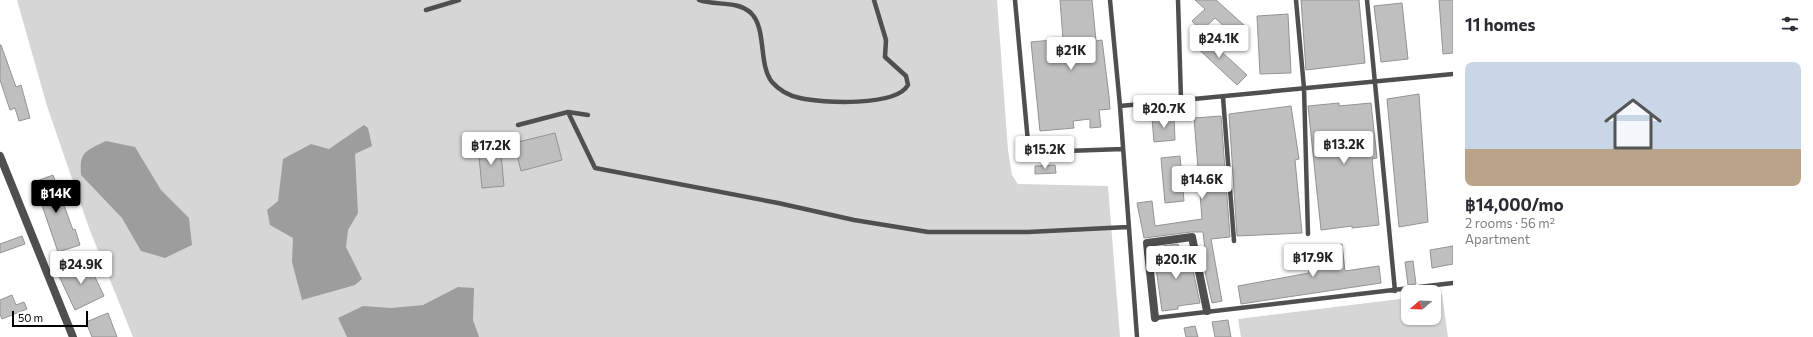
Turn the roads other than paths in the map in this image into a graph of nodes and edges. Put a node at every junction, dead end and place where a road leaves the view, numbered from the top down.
1 (459, 0) edge
2 (699, 0) edge
3 (874, 0) edge
4 (1015, 0) edge
5 (1110, 0) edge
6 (1178, 0) edge
7 (1296, 0) edge
8 (1367, 0) edge
9 (426, 10) dead end
10 (1453, 74) edge
11 (1375, 82) junction
12 (1304, 88) junction
13 (1223, 97) junction
14 (1181, 99) junction
15 (1120, 106) junction
16 (568, 112) junction
17 (588, 115) dead end
18 (518, 125) dead end
19 (1124, 149) junction
20 (0, 158) edge
21 (1128, 227) junction
22 (1308, 234) dead end
23 (1234, 242) dead end
24 (1453, 284) edge
25 (1395, 291) junction
26 (1207, 311) junction
27 (1155, 318) joint
28 (73, 337) edge
29 (1137, 337) edge

1 - 9 lane
2 - 3 lane
4 - 19 lane
5 - 15 lane
6 - 14 lane
7 - 12 lane
8 - 11 lane
10 - 11 lane
11 - 12 lane
11 - 25 lane
12 - 13 lane
12 - 22 lane
13 - 14 lane
13 - 23 lane
14 - 15 lane
15 - 19 lane
16 - 17 lane
16 - 18 lane
16 - 21 lane
19 - 21 lane
20 - 28 street
21 - 29 lane
24 - 25 lane
25 - 26 lane
26 - 27 lane
26 - 27 street

